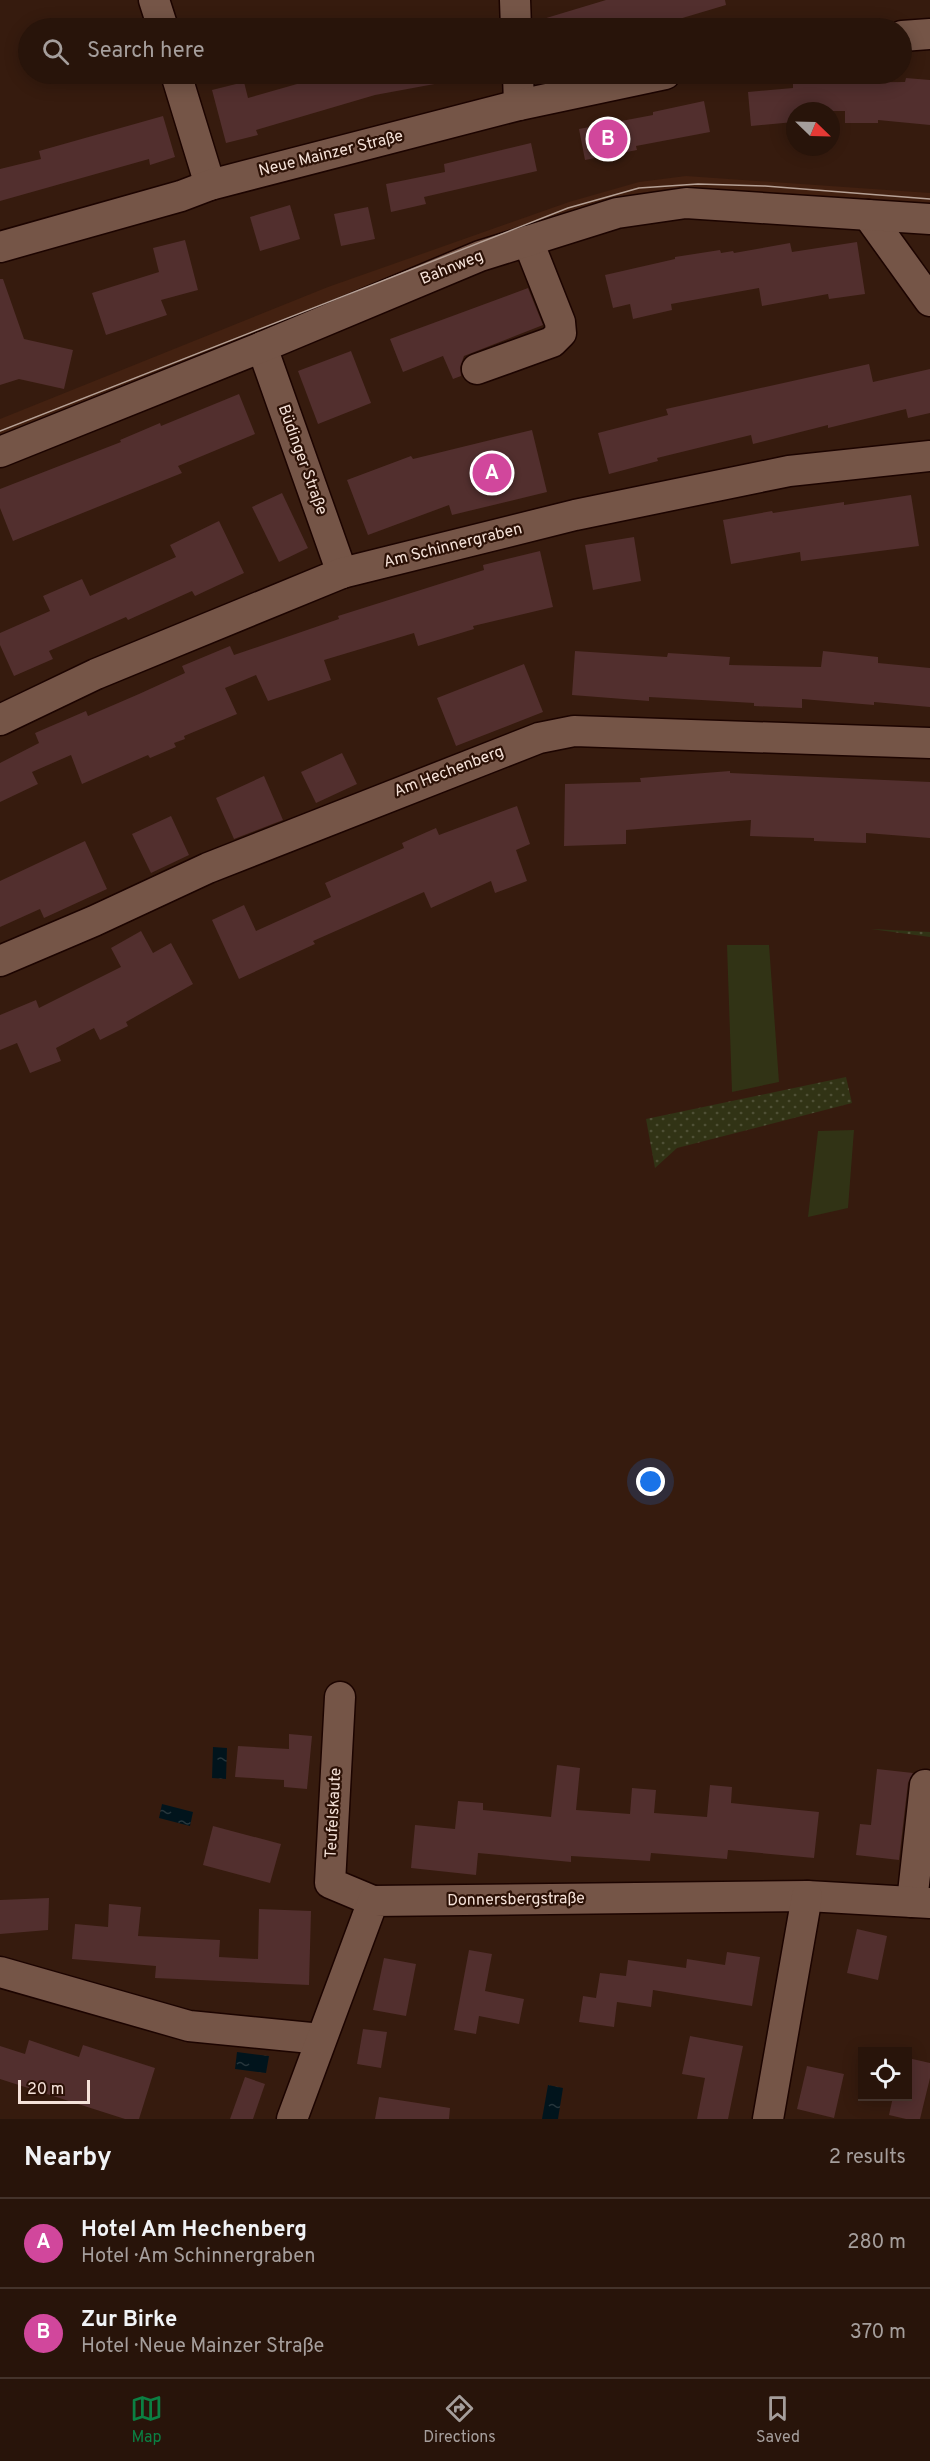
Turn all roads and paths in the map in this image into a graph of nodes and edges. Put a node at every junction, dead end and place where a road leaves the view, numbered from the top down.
1 (154, 0) edge
2 (515, 0) edge
3 (160, 18) edge
4 (516, 18) edge
5 (930, 34) edge
6 (912, 35) edge
7 (179, 84) edge
8 (518, 84) edge
9 (618, 84) edge
10 (519, 105) junction
11 (210, 185) junction
12 (868, 215) junction
13 (930, 219) edge
14 (528, 241) junction
15 (0, 247) edge
16 (930, 301) edge
17 (262, 347) junction
18 (477, 369) dead end
19 (0, 452) edge
20 (930, 456) edge
21 (342, 573) junction
22 (0, 720) edge
23 (930, 743) edge
24 (0, 962) edge
25 (340, 1697) dead end
26 (925, 1785) dead end
27 (807, 1896) junction
28 (373, 1901) junction
29 (921, 1902) edge
30 (0, 1972) edge
31 (321, 2039) junction
32 (292, 2119) edge
33 (768, 2119) edge

1 - 3 street
2 - 4 street
5 - 6 street
7 - 11 street
8 - 10 street
9 - 10 street, Neue Mainzer Straße
10 - 11 street, Neue Mainzer Straße
11 - 15 street, Neue Mainzer Straße
12 - 13 street, Bahnweg
12 - 14 street, Bahnweg
12 - 16 street
14 - 17 street, Bahnweg
14 - 18 street
17 - 19 street, Bahnweg
17 - 21 street, Büdinger Straße
20 - 21 street, Am Schinnergraben
21 - 22 street, Am Schinnergraben
23 - 24 street, Am Hechenberg
25 - 28 street, Teufelskaute
26 - 29 street
27 - 28 street, Donnersbergstraße
27 - 29 street, Donnersbergstraße
27 - 33 street
28 - 31 street
30 - 31 street
31 - 32 street

